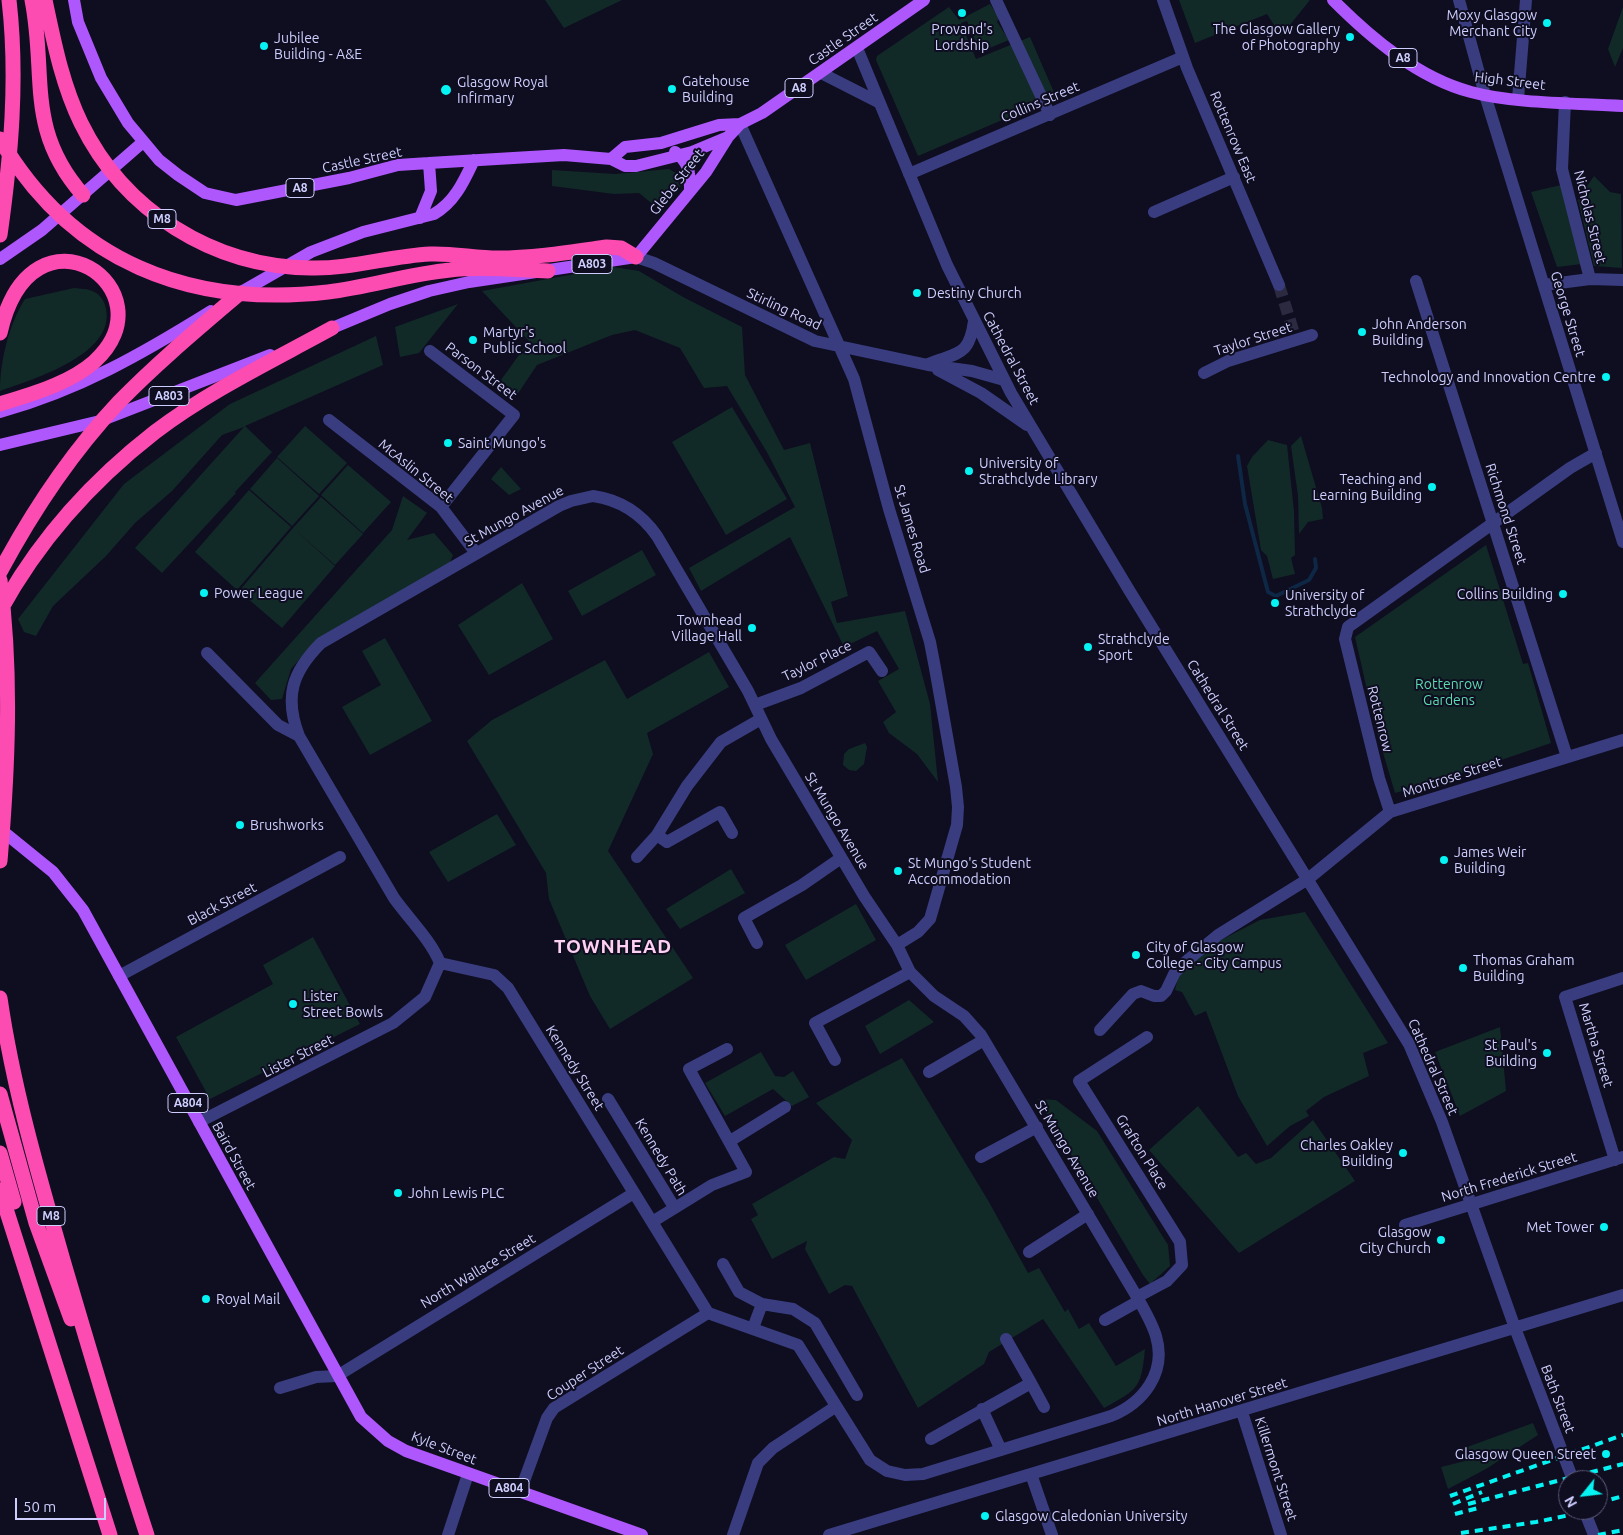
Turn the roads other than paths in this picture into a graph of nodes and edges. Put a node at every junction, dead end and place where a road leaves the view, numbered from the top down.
1 (9, 0) edge
2 (32, 0) edge
3 (45, 0) edge
4 (74, 0) edge
5 (924, 0) edge
6 (996, 0) edge
7 (1163, 0) edge
8 (1333, 0) edge
9 (1459, 0) edge
10 (1526, 0) edge
11 (857, 48) junction
12 (1183, 57) junction
13 (821, 73) junction
14 (1485, 95) junction
15 (1518, 99) junction
16 (878, 102) junction
17 (1565, 102) junction
18 (1623, 106) edge
19 (1050, 115) junction
20 (740, 124) junction
21 (6, 134) edge
22 (728, 137) junction
23 (143, 142) junction
24 (661, 143) junction
25 (679, 155) junction
26 (611, 158) junction
27 (474, 160) junction
28 (429, 163) junction
29 (909, 174) junction
30 (1234, 177) junction
31 (690, 189) junction
32 (84, 195) junction
33 (1154, 212) dead end
34 (420, 218) junction
35 (0, 235) edge
36 (636, 257) junction
37 (0, 259) edge
38 (548, 270) junction
39 (1590, 279) junction
40 (1416, 280) dead end
41 (1623, 280) edge
42 (1279, 285) tunnel mouth
43 (1544, 285) junction
44 (240, 293) joint
45 (974, 321) junction
46 (332, 328) junction
47 (188, 331) junction
48 (0, 333) edge
49 (1312, 335) dead end
50 (840, 347) junction
51 (430, 351) dead end
52 (928, 365) junction
53 (1204, 373) dead end
54 (1004, 380) junction
55 (0, 404) edge
56 (0, 412) edge
57 (329, 420) dead end
58 (1032, 428) junction
59 (0, 444) edge
60 (1596, 453) junction
61 (441, 507) junction
62 (1620, 519) edge
63 (1493, 523) junction
64 (1623, 542) edge
65 (476, 553) junction
66 (0, 572) edge
67 (0, 580) edge
68 (0, 612) edge
69 (0, 644) edge
70 (207, 653) dead end
71 (882, 671) dead end
72 (8, 692) junction
73 (755, 705) junction
74 (761, 719) junction
75 (299, 736) junction
76 (1623, 740) edge
77 (1567, 757) junction
78 (1390, 812) junction
79 (0, 829) edge
80 (732, 833) dead end
81 (657, 835) junction
82 (340, 857) dead end
83 (637, 857) dead end
84 (842, 858) junction
85 (0, 861) edge
86 (1308, 879) junction
87 (757, 942) dead end
88 (897, 945) junction
89 (440, 963) junction
90 (910, 972) junction
91 (120, 976) junction
92 (1623, 978) edge
93 (0, 998) edge
94 (1100, 1030) dead end
95 (1147, 1036) dead end
96 (984, 1040) junction
97 (727, 1049) dead end
98 (835, 1060) dead end
99 (928, 1072) dead end
100 (0, 1094) edge
101 (608, 1100) dead end
102 (785, 1107) dead end
103 (199, 1122) junction
104 (1036, 1126) junction
105 (730, 1141) junction
106 (0, 1153) edge
107 (981, 1157) dead end
108 (1619, 1158) edge
109 (0, 1190) edge
110 (634, 1193) junction
111 (1470, 1205) junction
112 (674, 1207) junction
113 (1088, 1214) junction
114 (652, 1222) junction
115 (1405, 1225) dead end
116 (1029, 1252) dead end
117 (723, 1264) dead end
118 (1623, 1295) edge
119 (1138, 1299) junction
120 (762, 1304) junction
121 (708, 1313) junction
122 (1105, 1320) dead end
123 (753, 1328) junction
124 (1515, 1328) junction
125 (1006, 1338) dead end
126 (337, 1376) junction
127 (1031, 1383) junction
128 (280, 1388) dead end
129 (857, 1395) dead end
130 (835, 1407) junction
131 (1044, 1407) dead end
132 (982, 1409) junction
133 (1242, 1412) junction
134 (73, 1418) junction
135 (113, 1431) junction
136 (379, 1435) joint
137 (931, 1440) dead end
138 (1001, 1450) junction
139 (1569, 1470) edge
140 (90, 1474) junction
141 (468, 1474) junction
142 (1031, 1474) junction
143 (520, 1492) junction
144 (1588, 1520) edge
145 (106, 1535) edge
146 (110, 1535) edge
147 (147, 1535) edge
148 (156, 1535) edge
149 (448, 1535) edge
150 (642, 1535) edge
151 (733, 1535) edge
152 (829, 1535) edge
153 (1052, 1535) edge
154 (1281, 1535) edge
155 (1594, 1535) edge

1 - 21 highway
2 - 32 highway
3 - 36 highway, M8
4 - 23 main road, A8
5 - 11 main road, Castle Street / A8
6 - 19 street
7 - 12 street, Rottenrow East
8 - 14 main road, High Street / A8
9 - 14 street, George Street
10 - 15 street
11 - 13 main road, Castle Street / A8
11 - 16 street, Cathedral Street
12 - 19 street, Collins Street
12 - 30 street, Rottenrow East
13 - 16 street
13 - 20 main road, Castle Street / A8
14 - 15 main road, High Street / A8
14 - 43 street, George Street
15 - 17 main road, High Street / A8
16 - 29 street, Cathedral Street
17 - 18 main road, High Street / A8
17 - 39 street, Nicholas Street
19 - 29 street, Collins Street
20 - 22 main road, Glebe Street
20 - 24 main road, Castle Street / A8
20 - 50 street, St James Road
21 - 35 highway
21 - 38 highway
22 - 25 main road, Castle Street
22 - 31 main road, Glebe Street
23 - 28 main road, Castle Street / A8
23 - 32 main road
24 - 25 main road
24 - 26 main road, Castle Street / A8
25 - 26 main road, Castle Street
25 - 31 main road
26 - 27 main road, Castle Street / A8
27 - 28 main road, Castle Street / A8
27 - 34 main road
28 - 34 main road
29 - 45 street, Cathedral Street
30 - 33 street
30 - 42 street, Rottenrow East
31 - 36 main road, Glebe Street
32 - 37 main road
34 - 44 main road
36 - 38 main road, A803
36 - 50 street, Stirling Road
38 - 46 main road, A803
39 - 41 street
39 - 43 street
40 - 63 street, Richmond Street
43 - 60 street, George Street
44 - 47 highway
45 - 52 street
45 - 54 street, Cathedral Street
46 - 59 main road, A803
46 - 68 highway
47 - 56 main road
47 - 66 highway
48 - 55 highway
49 - 53 street, Taylor Street
50 - 52 street, Stirling Road
50 - 88 street, St James Road
51 - 61 street, Parson Street
52 - 54 street, Stirling Road
52 - 58 street, Stirling Road
54 - 58 street, Cathedral Street
57 - 61 street, McAslin Street
58 - 86 street, Cathedral Street
60 - 62 street, George Street
60 - 63 street
61 - 65 street, McAslin Street
62 - 64 street, George Street
63 - 77 street, Richmond Street
63 - 78 street, Rottenrow
65 - 73 street, St Mungo Avenue
65 - 75 street, St Mungo Avenue
67 - 72 highway
69 - 72 highway
70 - 75 street
71 - 73 street, Taylor Place
72 - 85 highway
73 - 74 street, St Mungo Avenue
74 - 81 street
74 - 84 street, St Mungo Avenue
75 - 89 street
76 - 77 street, Montrose Street
77 - 78 street, Montrose Street
78 - 86 street, Montrose Street
79 - 91 main road, Baird Street / A804
80 - 81 street
81 - 83 street
82 - 91 street, Black Street
84 - 87 street
84 - 88 street, St Mungo Avenue
86 - 94 street, Montrose Street
86 - 111 street, Cathedral Street
88 - 90 street, St Mungo Avenue
89 - 103 street, Lister Street
89 - 110 street, Kennedy Street
90 - 96 street, St Mungo Avenue
90 - 98 street
91 - 103 main road, Baird Street / A804
92 - 108 street, Martha Street
93 - 135 highway, M8
95 - 119 street, Grafton Place
96 - 99 street
96 - 104 street, St Mungo Avenue
97 - 105 street
100 - 135 highway, M8
101 - 112 street, Kennedy Path
102 - 105 street
103 - 126 main road, Baird Street / A804
104 - 107 street
104 - 113 street, St Mungo Avenue
105 - 112 street
106 - 134 highway, M8
108 - 111 street, North Frederick Street
109 - 134 highway, M8
110 - 114 street, Kennedy Street
110 - 126 street, North Wallace Street
111 - 115 street, North Frederick Street
111 - 124 street, Cathedral Street
112 - 114 street, Kennedy Path
113 - 116 street
113 - 119 street, St Mungo Avenue
114 - 121 street, Kennedy Street
117 - 120 street
118 - 124 street, North Hanover Street
119 - 122 street
119 - 138 street, St Mungo Avenue
120 - 123 street
120 - 129 street
121 - 123 street
121 - 143 street, Couper Street
123 - 130 street
124 - 133 street, North Hanover Street
124 - 139 street, Bath Street
125 - 127 street
126 - 128 street
126 - 136 main road, Baird Street / A804
127 - 131 street
127 - 132 street
130 - 138 street, St Mungo Avenue
130 - 151 street
132 - 137 street
132 - 138 street
133 - 142 street, North Hanover Street
133 - 154 street, Killermont Street
134 - 140 highway, M8
135 - 147 highway, M8
135 - 148 highway
136 - 141 main road, Kyle Street / A804
140 - 145 highway, M8
140 - 146 highway, M8
141 - 143 main road, Kyle Street / A804
141 - 149 street
142 - 152 street, North Hanover Street
142 - 153 street
143 - 150 main road, Kyle Street / A804
144 - 155 street

